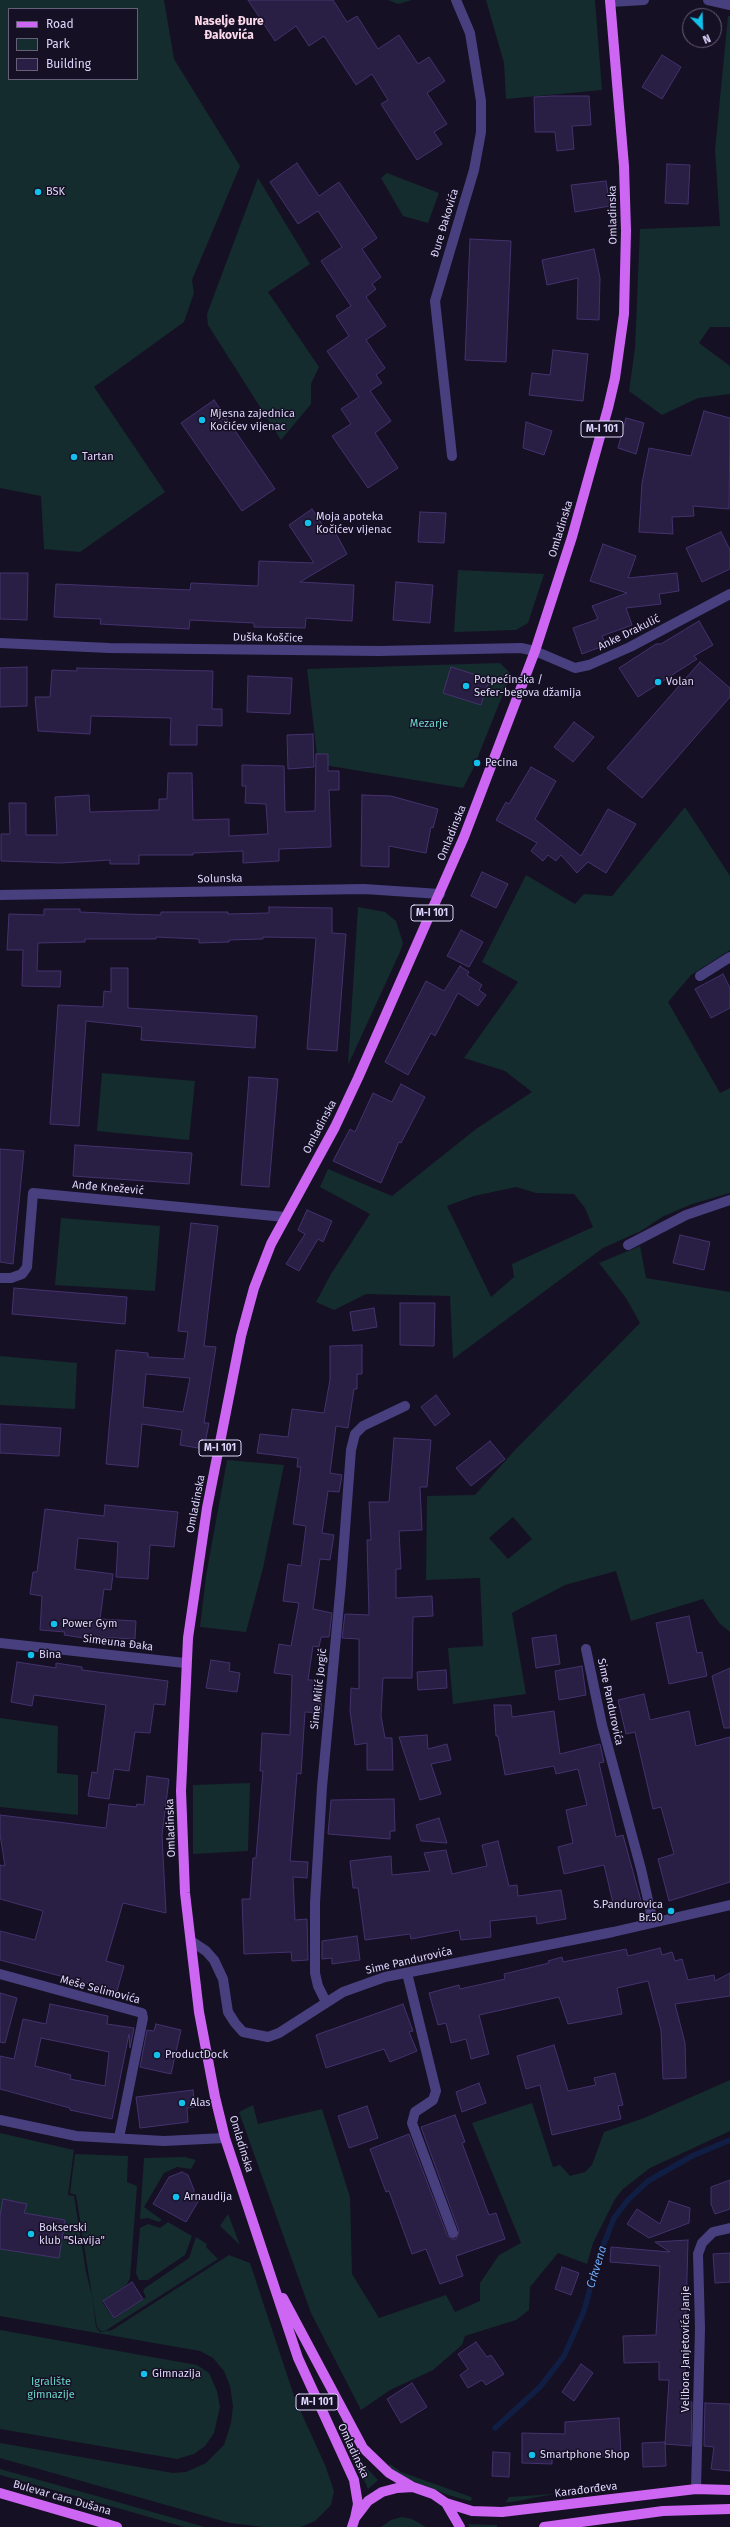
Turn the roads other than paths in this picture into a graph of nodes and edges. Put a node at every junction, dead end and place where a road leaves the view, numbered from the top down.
1 (456, 0) edge
2 (644, 0) edge
3 (708, 0) edge
4 (610, 1) edge
5 (730, 4) edge
6 (452, 456) dead end
7 (730, 594) edge
8 (0, 643) edge
9 (535, 651) junction
10 (440, 894) junction
11 (0, 895) edge
12 (730, 957) edge
13 (700, 976) dead end
14 (730, 1200) edge
15 (285, 1217) junction
16 (628, 1245) dead end
17 (0, 1278) edge
18 (405, 1406) dead end
19 (0, 1643) edge
20 (586, 1649) dead end
21 (185, 1663) junction
22 (730, 1905) edge
23 (653, 1922) junction
24 (191, 1941) junction
25 (407, 1973) junction
26 (0, 1974) edge
27 (326, 2002) junction
28 (0, 2120) edge
29 (119, 2138) junction
30 (225, 2138) junction
31 (730, 2228) edge
32 (453, 2233) dead end
33 (275, 2284) junction
34 (413, 2487) junction
35 (696, 2489) junction
36 (730, 2490) edge
37 (0, 2493) edge
38 (446, 2503) junction
39 (730, 2509) edge
40 (353, 2522) edge
41 (118, 2527) edge
42 (460, 2527) edge
43 (544, 2527) edge

1 - 6 street, Đure Đakovića
2 - 4 street
3 - 5 street
4 - 9 main road, Omladinska / M-I 101
7 - 9 street, Anke Drakulić
8 - 9 street, Duška Koščice
9 - 10 main road, Omladinska / M-I 101
10 - 11 street, Solunska
10 - 15 main road, Omladinska / M-I 101
12 - 13 street
14 - 16 street
15 - 17 street, Anđe Knežević
15 - 21 main road, Omladinska / M-I 101
18 - 27 street, Sime Milić Jorgić
19 - 21 street, Simeuna Đaka
20 - 23 street, Sime Pandurovića
21 - 24 main road, Omladinska / M-I 101
22 - 23 street, Sime Pandurovića
23 - 25 street, Sime Pandurovića
24 - 27 street, Sime Pandurovića
24 - 30 main road, Omladinska / M-I 101
25 - 27 street, Sime Pandurovića
25 - 32 street
26 - 29 street, Meše Selimovića
28 - 29 street
29 - 30 street
30 - 33 main road, Omladinska / M-I 101
31 - 35 street, Velibora Janjetovića Janje
33 - 34 main road, Omladinska / M-I 101
33 - 40 main road, Omladinska / M-I 101
34 - 38 main road, M-I 101
34 - 40 main road, M-I 101
35 - 36 main road, Karađorđeva
35 - 38 main road, Karađorđeva
37 - 41 main road, Bulevar cara Dušana
38 - 42 main road, M-I 101
39 - 43 main road

